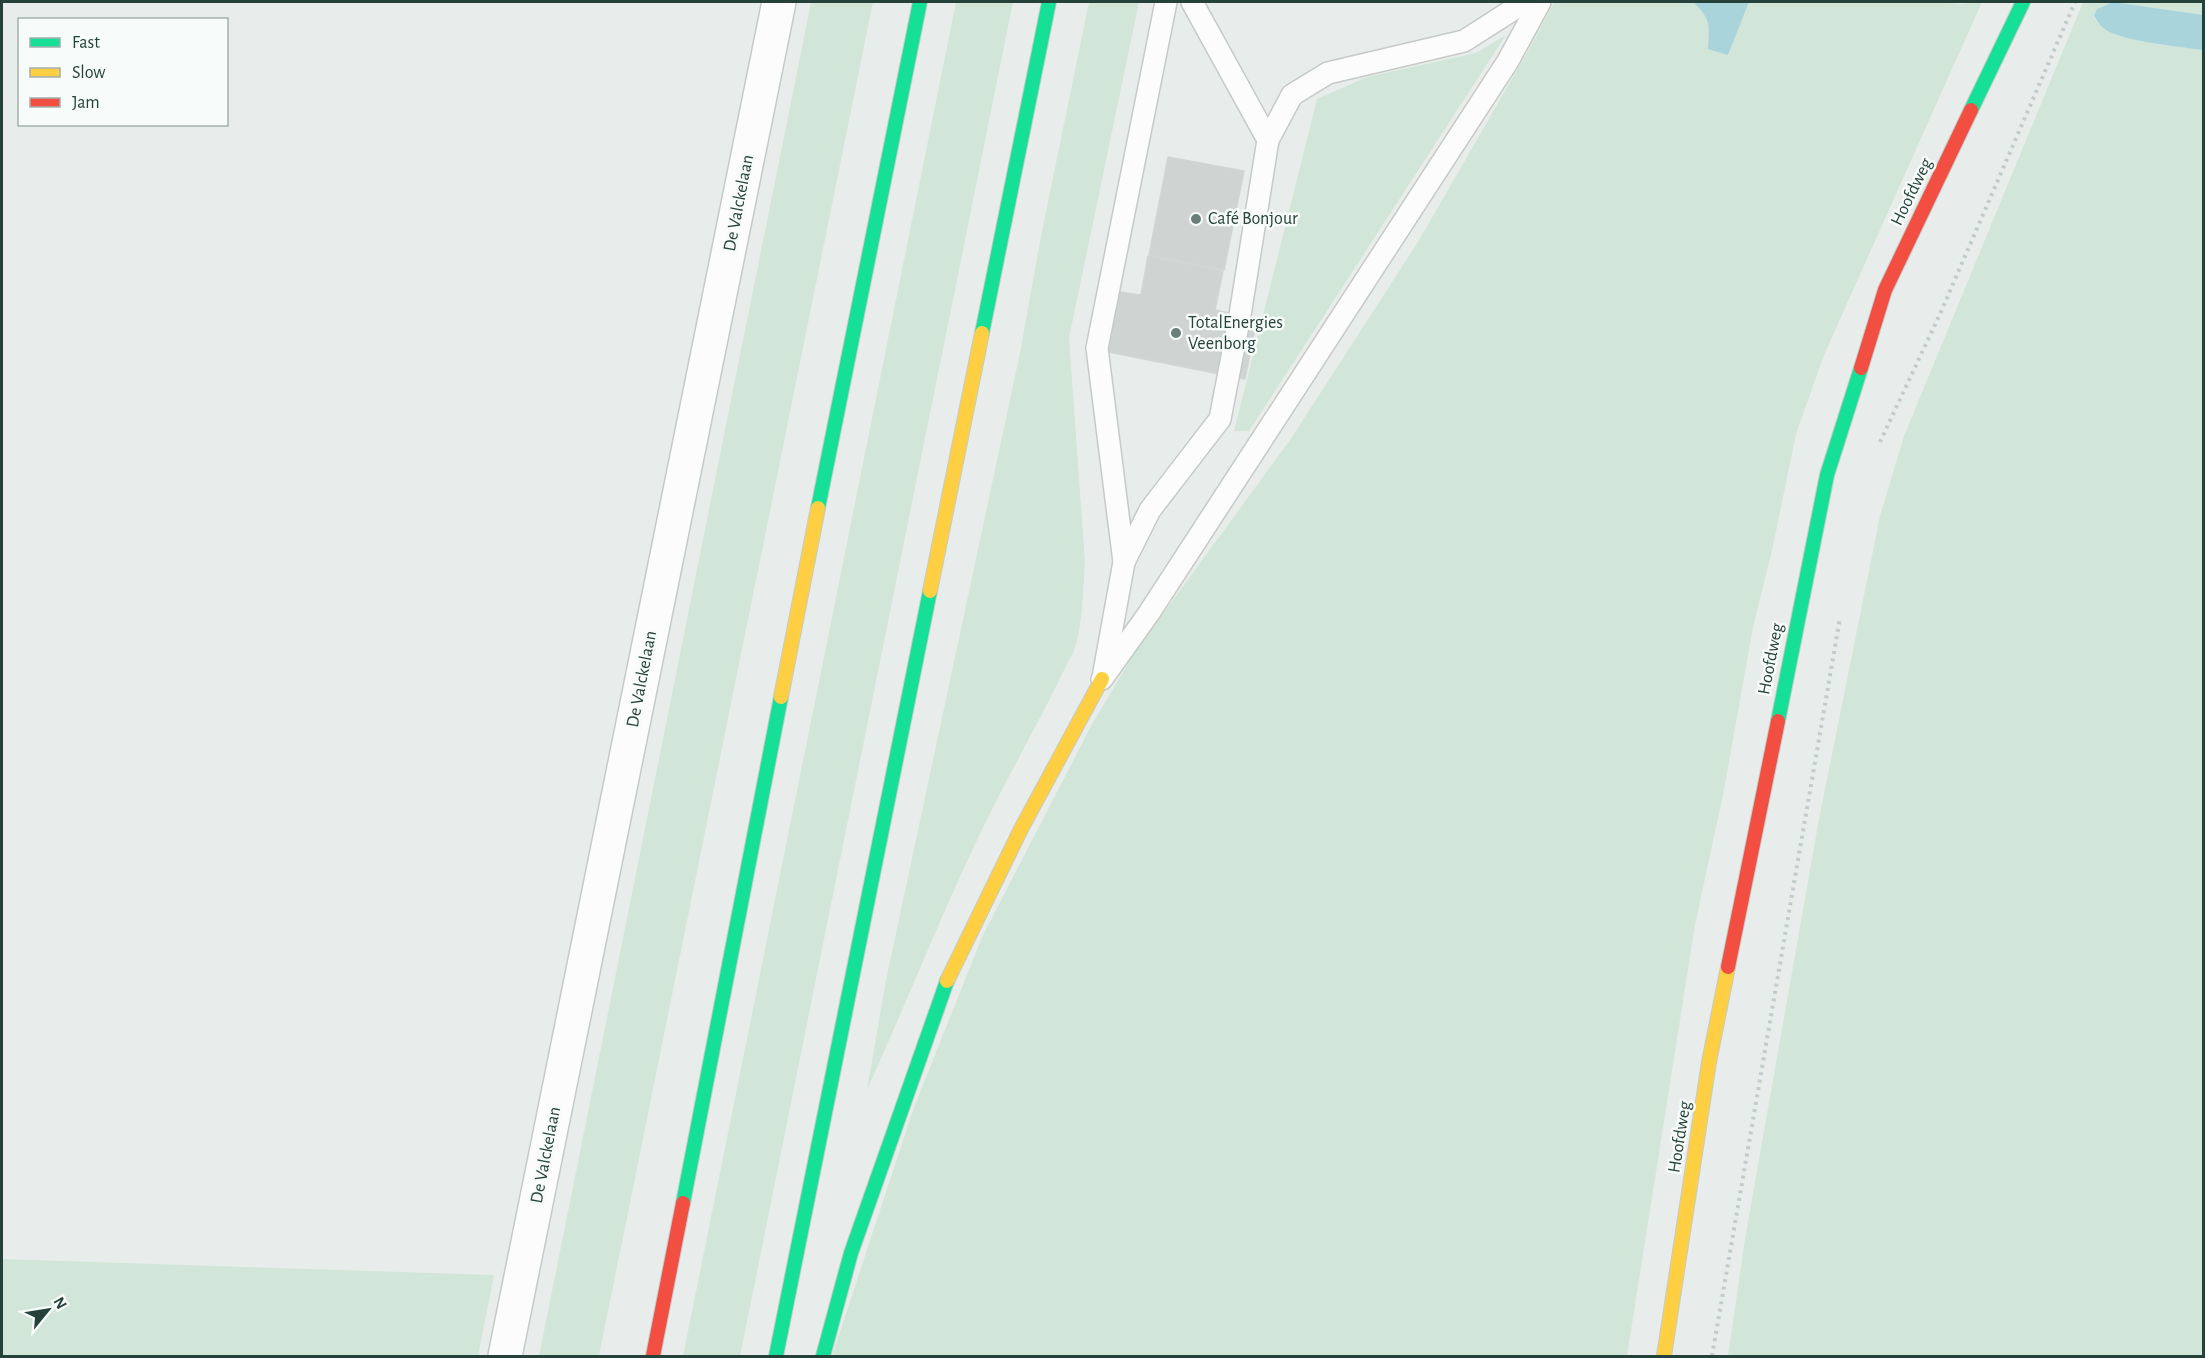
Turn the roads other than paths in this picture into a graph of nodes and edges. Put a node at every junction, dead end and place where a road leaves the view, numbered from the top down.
1 (779, 2) edge
2 (920, 2) edge
3 (1050, 2) edge
4 (1166, 2) edge
5 (1192, 2) edge
6 (1525, 2) edge
7 (1540, 2) edge
8 (2023, 2) edge
9 (1268, 140) junction
10 (1124, 562) junction
11 (1102, 679) junction
12 (506, 1356) edge
13 (653, 1356) edge
14 (776, 1356) edge
15 (823, 1356) edge
16 (1664, 1356) edge

1 - 12 street, De Valckelaan
2 - 13 main road
3 - 14 main road
4 - 10 lane
5 - 9 lane
6 - 9 lane
7 - 11 lane
8 - 16 main road, Hoofdweg
9 - 10 lane
10 - 11 lane
11 - 15 main road

